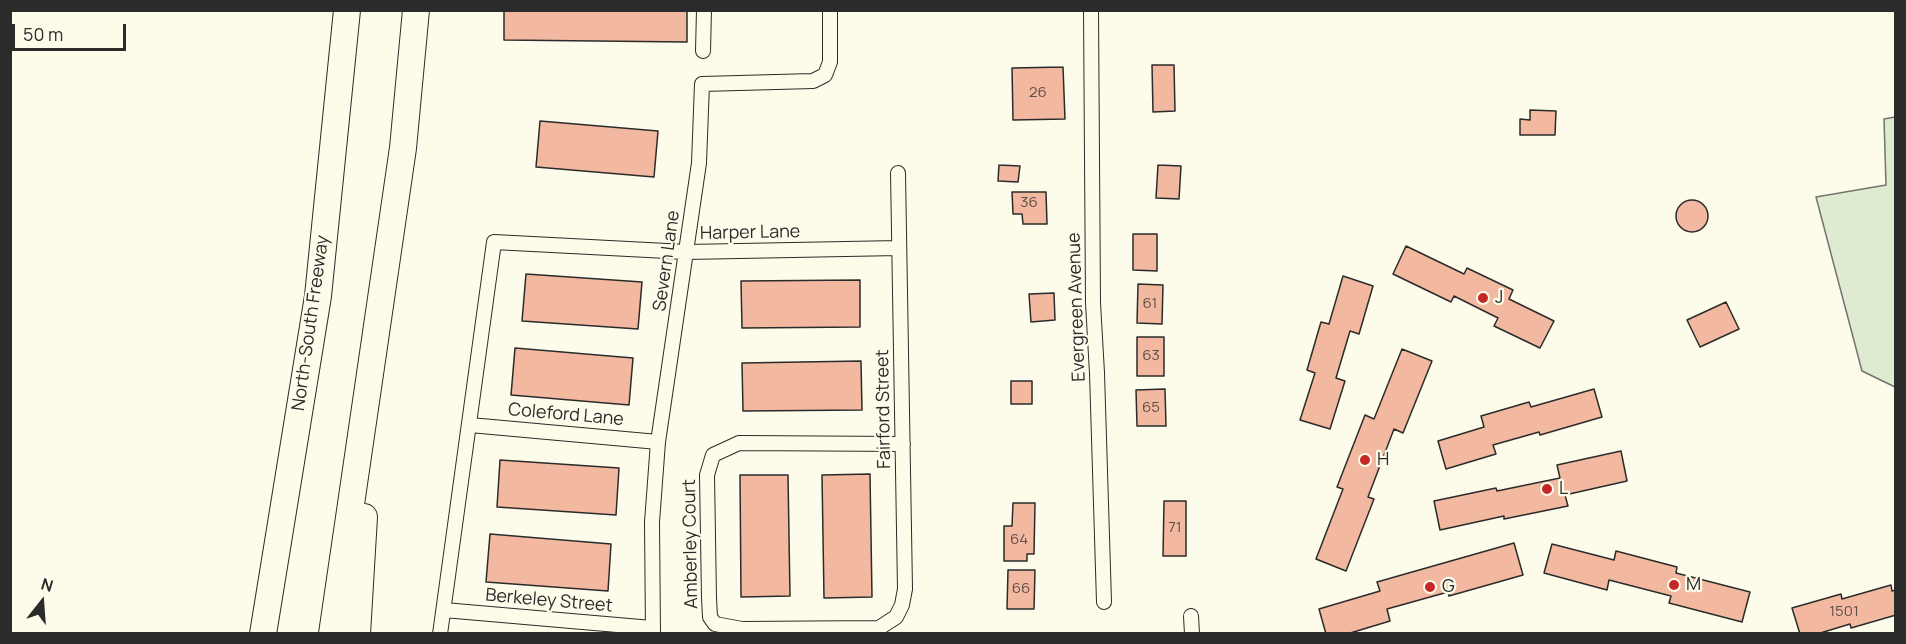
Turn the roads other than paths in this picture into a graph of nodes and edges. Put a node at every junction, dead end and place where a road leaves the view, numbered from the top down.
1 (347, 10) edge
2 (416, 10) edge
3 (704, 10) edge
4 (830, 10) edge
5 (1091, 10) edge
6 (703, 51) dead end
7 (898, 173) dead end
8 (899, 248) junction
9 (686, 252) junction
10 (364, 421) junction
11 (470, 425) junction
12 (658, 442) junction
13 (903, 444) junction
14 (1104, 602) dead end
15 (444, 610) junction
16 (1191, 616) dead end
17 (263, 626) edge
18 (652, 631) edge
19 (879, 631) edge
20 (332, 633) edge
21 (357, 633) edge
22 (440, 633) edge
23 (1191, 633) edge

1 - 17 highway, North-South Freeway
2 - 10 highway
3 - 6 street
4 - 9 street, Severn Lane
5 - 14 street, Evergreen Avenue
7 - 8 street, Fairford Street
8 - 9 street, Harper Lane
8 - 13 street, Fairford Street
9 - 11 street, Harper Lane
9 - 12 street, Severn Lane
10 - 20 highway
10 - 21 highway
11 - 12 street, Coleford Lane
11 - 15 street
12 - 18 street, Severn Lane
13 - 19 street, Fairford Street
13 - 19 street, Amberley Court
15 - 18 street, Berkeley Street
15 - 22 street
16 - 23 street

